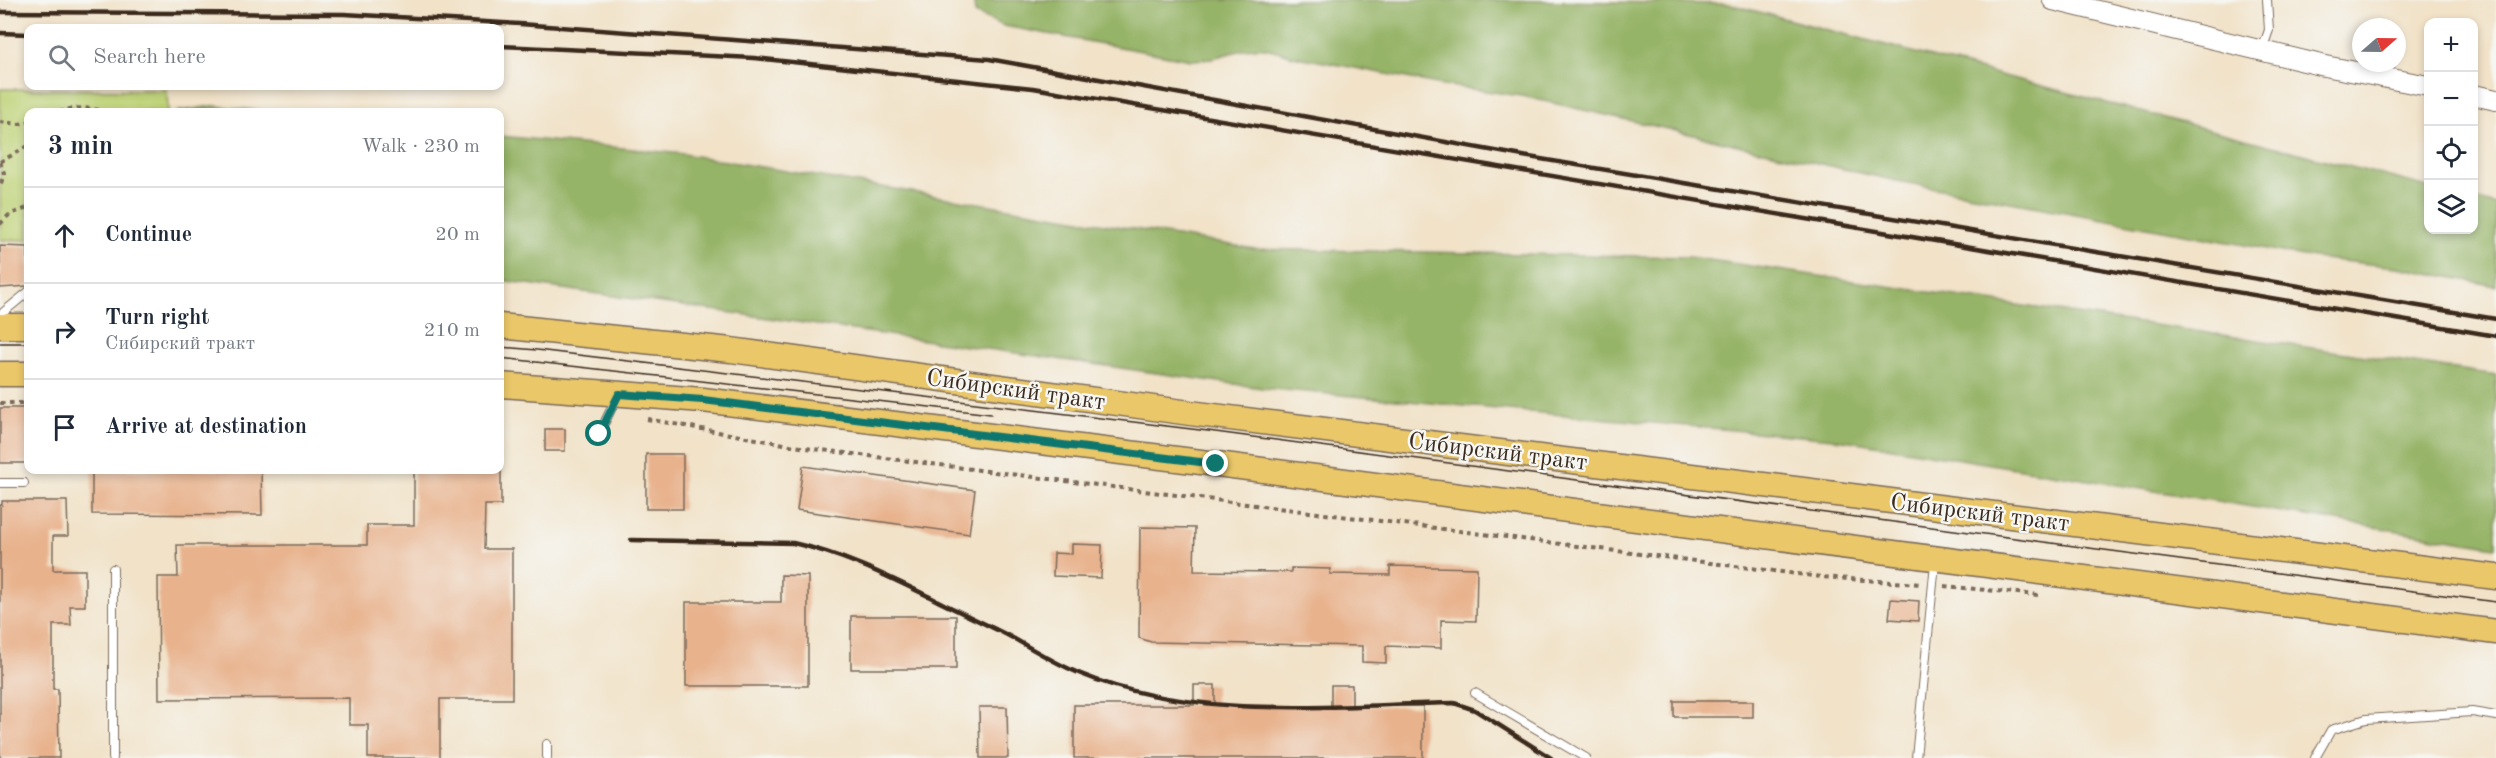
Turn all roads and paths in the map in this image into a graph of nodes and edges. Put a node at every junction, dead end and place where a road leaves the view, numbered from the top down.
1 (2053, 0) edge
2 (2267, 0) edge
3 (2262, 50) junction
4 (2424, 85) edge
5 (2478, 96) edge
6 (2496, 100) edge
7 (0, 122) edge
8 (24, 123) edge
9 (24, 148) edge
10 (0, 162) edge
11 (0, 187) edge
12 (24, 209) edge
13 (0, 224) edge
14 (24, 295) edge
15 (0, 315) edge
16 (0, 326) edge
17 (24, 326) edge
18 (504, 326) edge
19 (0, 374) edge
20 (24, 374) edge
21 (504, 385) edge
22 (619, 394) junction
23 (0, 403) edge
24 (24, 403) edge
25 (646, 419) dead end
26 (599, 434) dead end
27 (0, 483) edge
28 (24, 483) dead end
29 (1935, 557) junction
30 (113, 569) dead end
31 (2496, 577) edge
32 (1934, 585) junction
33 (2049, 597) dead end
34 (2496, 632) edge
35 (1475, 693) dead end
36 (2496, 716) edge
37 (547, 744) dead end
38 (113, 758) edge
39 (547, 758) edge
40 (1586, 758) edge
41 (1916, 758) edge
42 (2315, 758) edge

1 - 3 street
2 - 3 lane
3 - 4 street
5 - 6 street
7 - 8 path
9 - 10 path
10 - 11 path
12 - 13 path
14 - 15 lane
16 - 17 main road
18 - 31 main road, Сибирский тракт
19 - 20 main road
21 - 22 main road, Сибирский тракт
22 - 26 lane
22 - 29 main road, Сибирский тракт
23 - 24 path
25 - 32 path
27 - 28 lane
29 - 32 lane
29 - 34 main road, Сибирский тракт
30 - 38 lane
32 - 33 path
32 - 41 lane
35 - 40 lane
36 - 42 lane
37 - 39 lane

